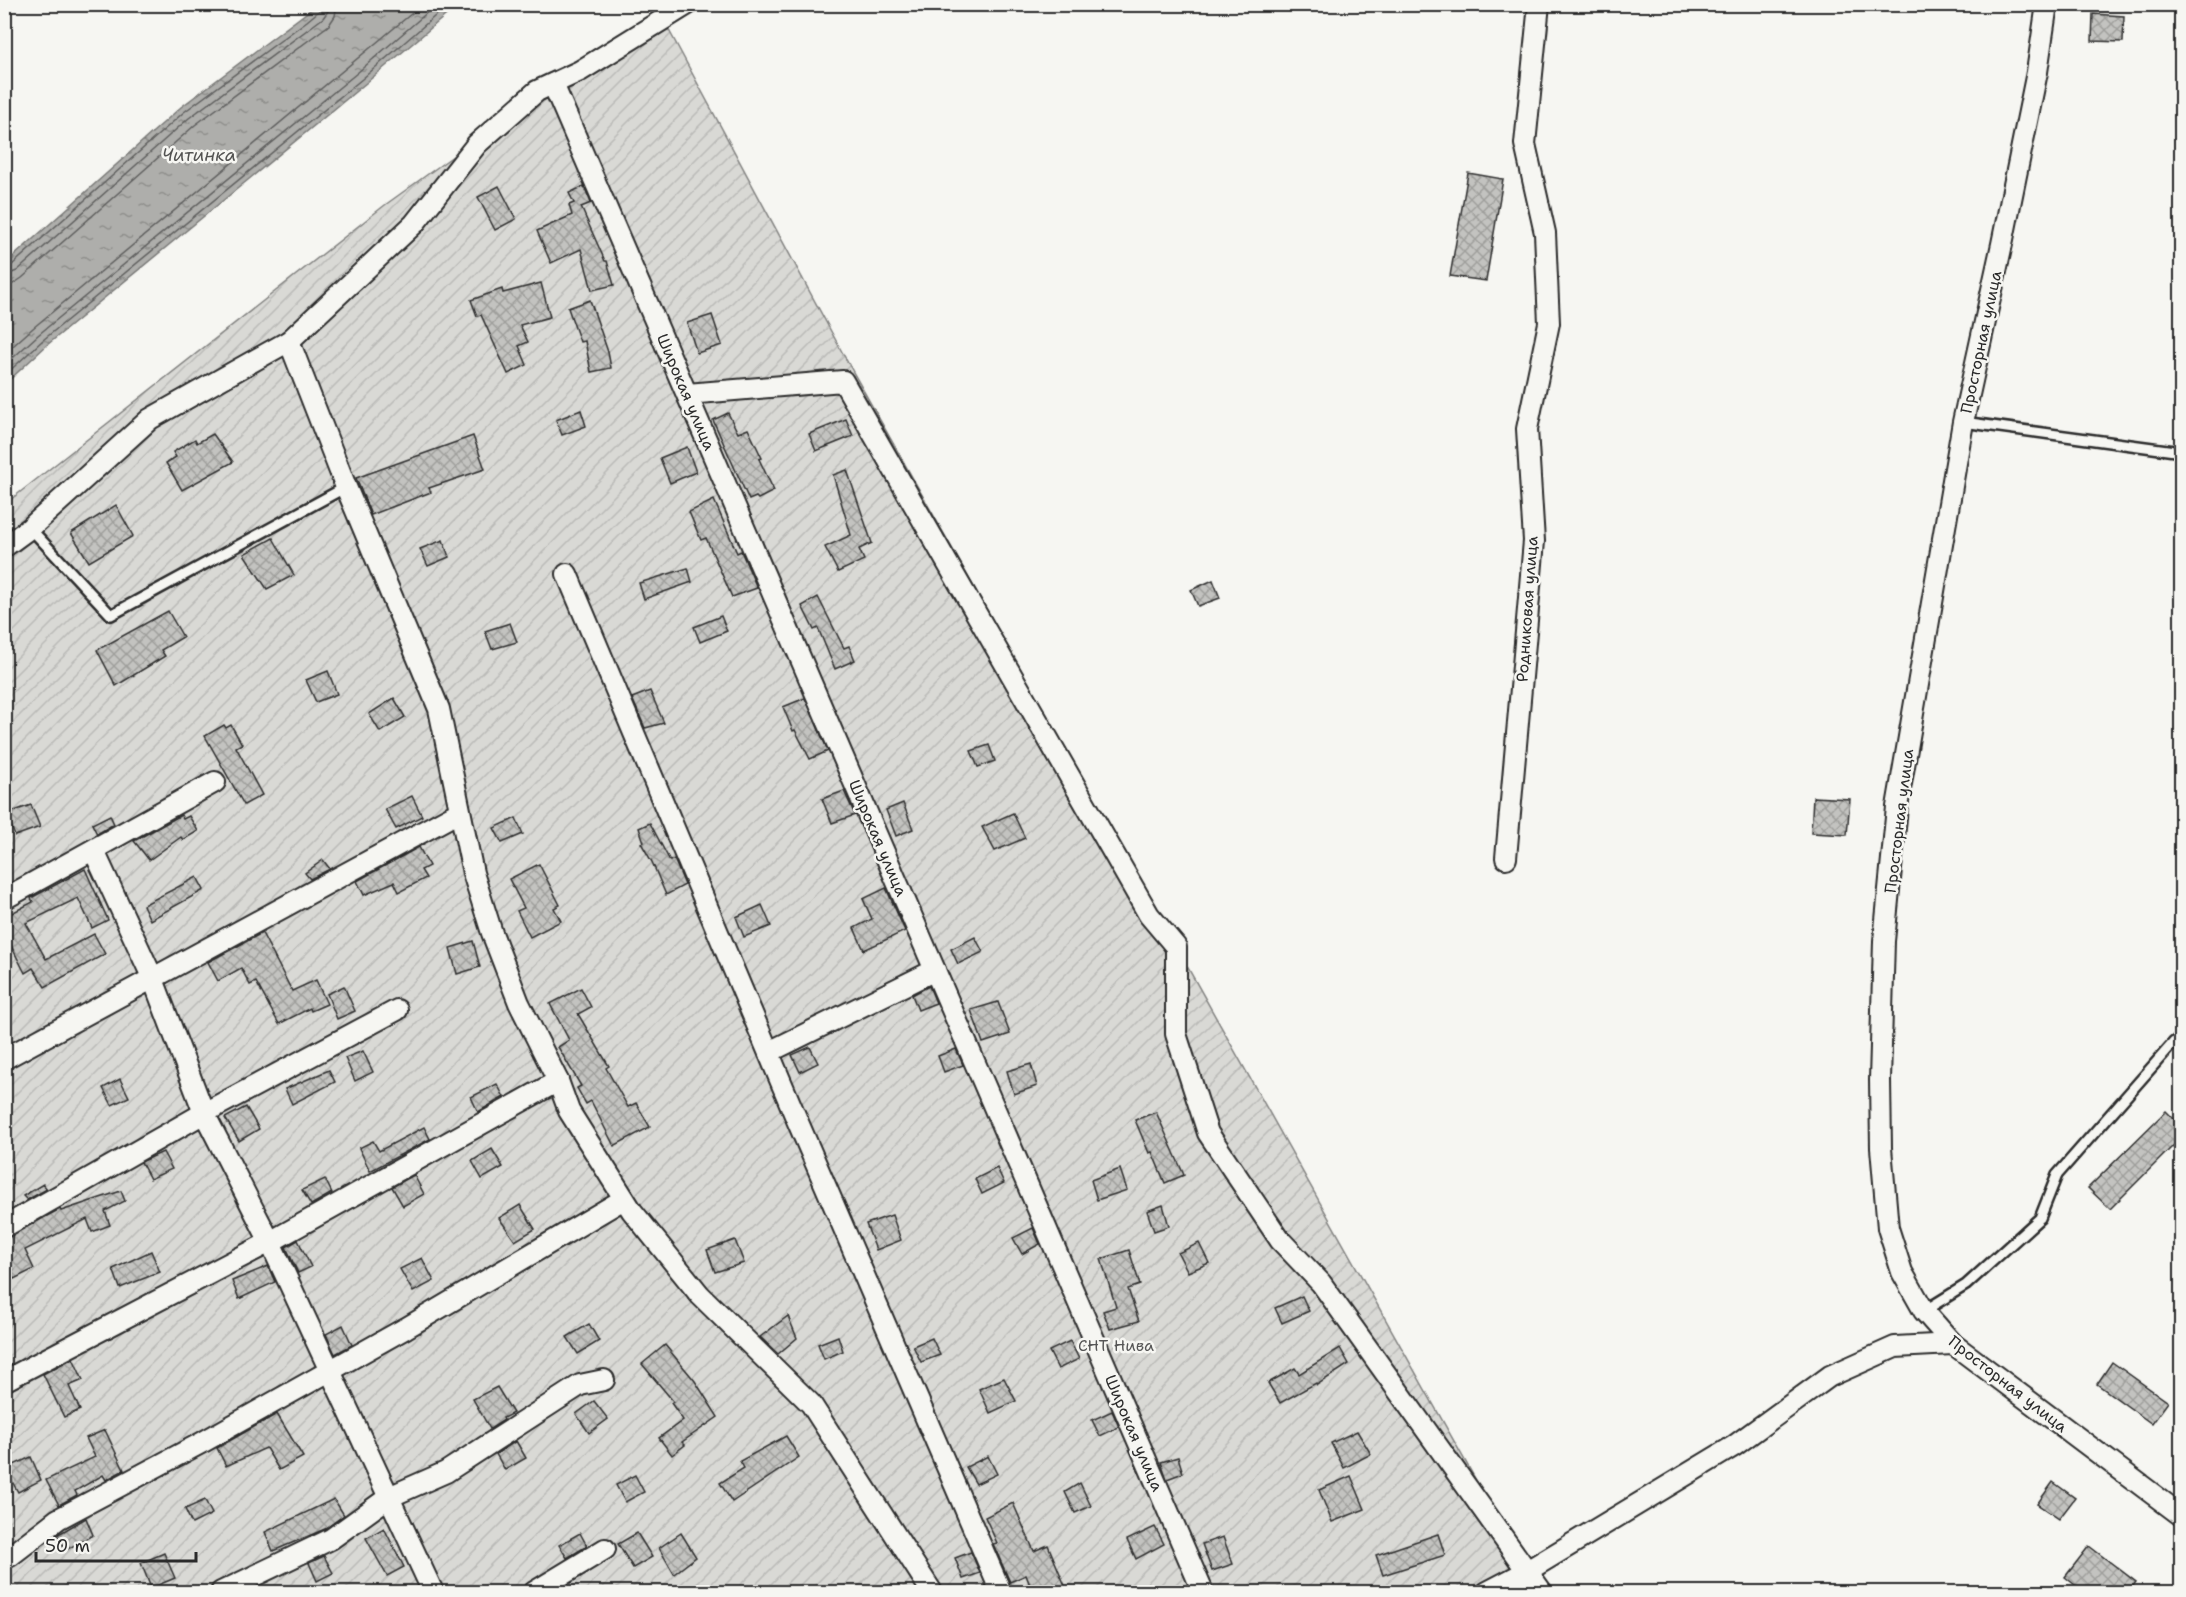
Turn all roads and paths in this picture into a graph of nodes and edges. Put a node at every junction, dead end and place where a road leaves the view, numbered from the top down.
1 (688, 4) edge
2 (1539, 4) edge
3 (2047, 4) edge
4 (553, 84) junction
5 (289, 340) junction
6 (687, 394) junction
7 (1963, 422) junction
8 (2181, 452) edge
9 (346, 487) junction
10 (30, 528) junction
11 (4, 547) edge
12 (567, 574) dead end
13 (214, 782) dead end
14 (459, 812) junction
15 (94, 850) junction
16 (1506, 858) dead end
17 (4, 899) edge
18 (935, 970) junction
19 (153, 979) junction
20 (397, 1010) dead end
21 (2174, 1042) dead end
22 (769, 1053) junction
23 (4, 1059) edge
24 (558, 1081) junction
25 (204, 1113) junction
26 (624, 1199) junction
27 (4, 1227) edge
28 (270, 1242) junction
29 (1924, 1311) junction
30 (1953, 1344) junction
31 (330, 1371) junction
32 (604, 1380) dead end
33 (4, 1381) edge
34 (389, 1497) junction
35 (2181, 1516) edge
36 (606, 1549) dead end
37 (10, 1556) dead end
38 (1527, 1571) junction
39 (220, 1593) edge
40 (433, 1593) edge
41 (534, 1593) edge
42 (932, 1593) edge
43 (1001, 1593) edge
44 (1203, 1593) edge
45 (1487, 1593) edge
46 (1542, 1593) edge

1 - 4 street
2 - 16 street, Родниковая улица
3 - 7 street, Просторная улица
4 - 5 street
4 - 6 street, Широкая улица
5 - 9 street
5 - 10 street
6 - 18 street, Широкая улица
6 - 38 street
7 - 8 lane
7 - 29 street, Просторная улица
9 - 10 lane
9 - 14 street
10 - 11 street
12 - 22 street
13 - 15 street
14 - 19 street
14 - 24 street
15 - 17 street
15 - 19 street
18 - 22 street
18 - 44 street, Широкая улица
19 - 23 street
19 - 25 street
20 - 25 street
21 - 29 lane
22 - 43 street
24 - 26 street
24 - 28 street
25 - 27 street
25 - 28 street
26 - 31 street
26 - 42 street
28 - 31 street
28 - 33 street
29 - 30 street, Просторная улица
30 - 35 street, Просторная улица
30 - 38 street
31 - 34 street
31 - 37 street
32 - 34 street
34 - 39 street
34 - 40 street
36 - 41 street
38 - 45 street
38 - 46 street

